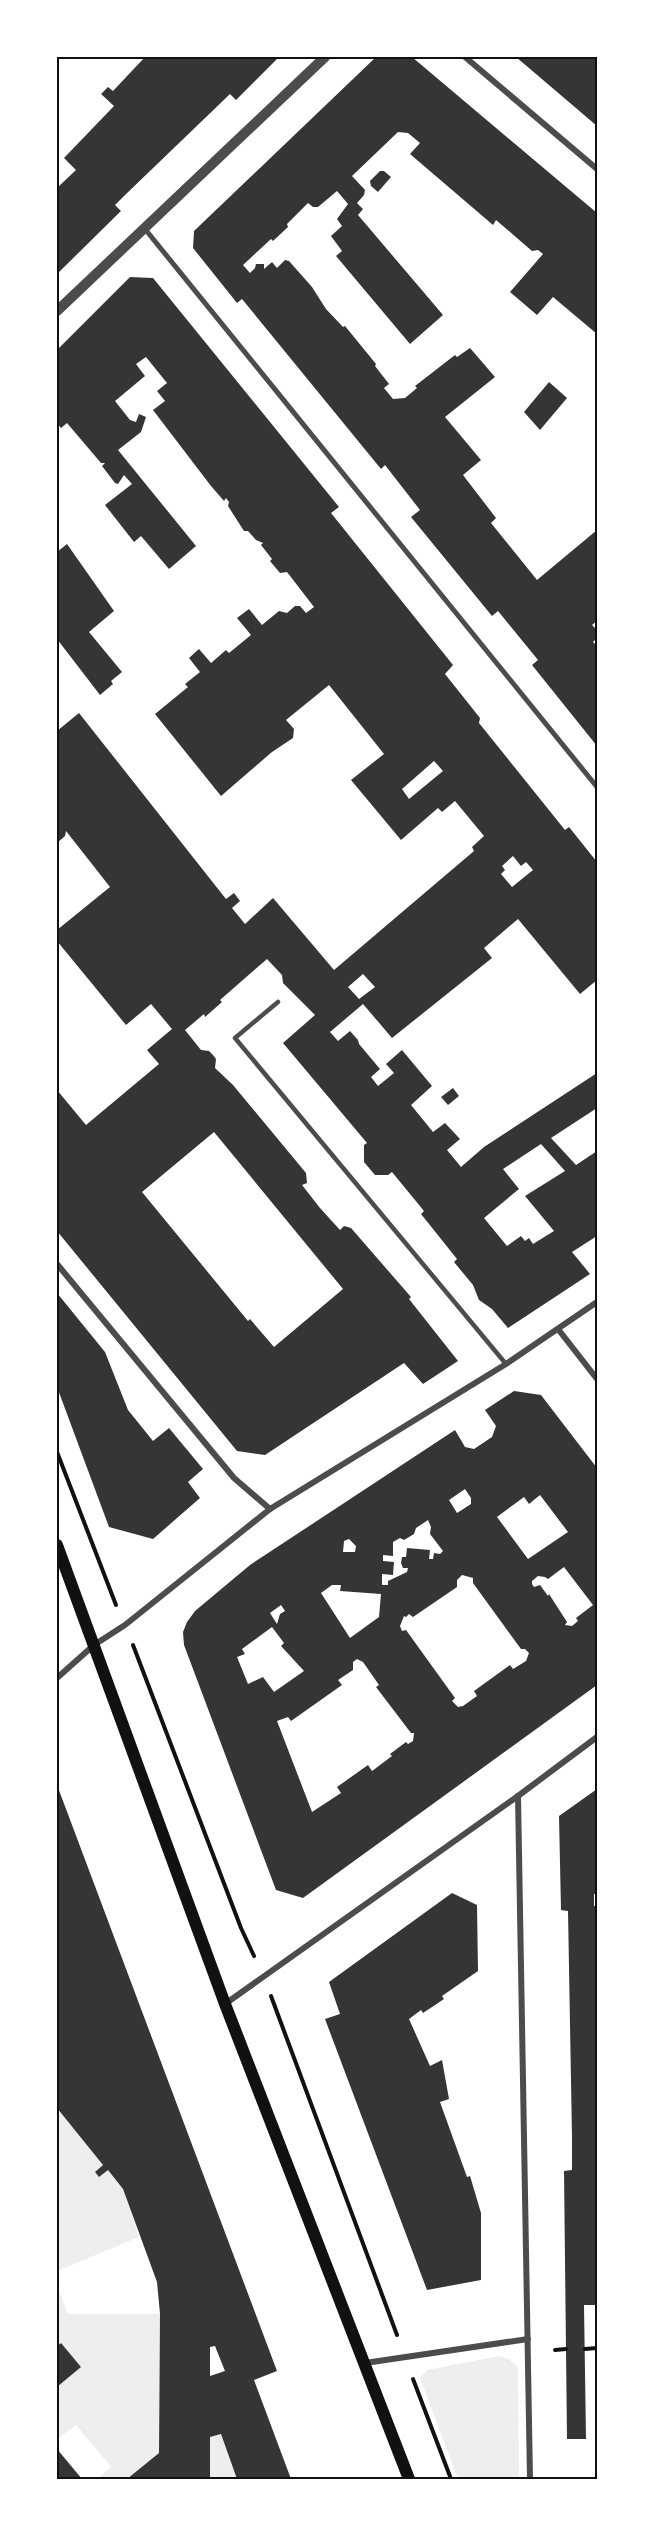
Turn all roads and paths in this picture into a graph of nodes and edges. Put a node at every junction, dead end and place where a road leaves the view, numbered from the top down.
1 (325, 57) edge
2 (465, 57) edge
3 (597, 169) edge
4 (145, 229) junction
5 (57, 311) edge
6 (597, 787) edge
7 (278, 1002) dead end
8 (57, 1264) edge
9 (597, 1302) edge
10 (558, 1329) junction
11 (507, 1364) junction
12 (597, 1379) edge
13 (270, 1509) junction
14 (57, 1545) edge
15 (94, 1645) junction
16 (57, 1678) edge
17 (597, 1737) edge
18 (518, 1796) junction
19 (225, 2004) junction
20 (528, 2339) junction
21 (597, 2348) edge
22 (566, 2349) dead end
23 (585, 2349) dead end
24 (555, 2350) dead end
25 (364, 2363) junction
26 (409, 2479) edge
27 (530, 2479) edge

1 - 4 street
2 - 3 street
4 - 5 street
4 - 6 street
7 - 11 lane
8 - 13 street
9 - 10 street
10 - 11 street
10 - 12 street
11 - 13 street
13 - 15 street
14 - 15 main road
15 - 16 street
15 - 19 main road
17 - 18 street
18 - 19 street
18 - 20 street
19 - 25 main road
20 - 25 street
20 - 27 street
21 - 23 path
22 - 24 path
25 - 26 main road

